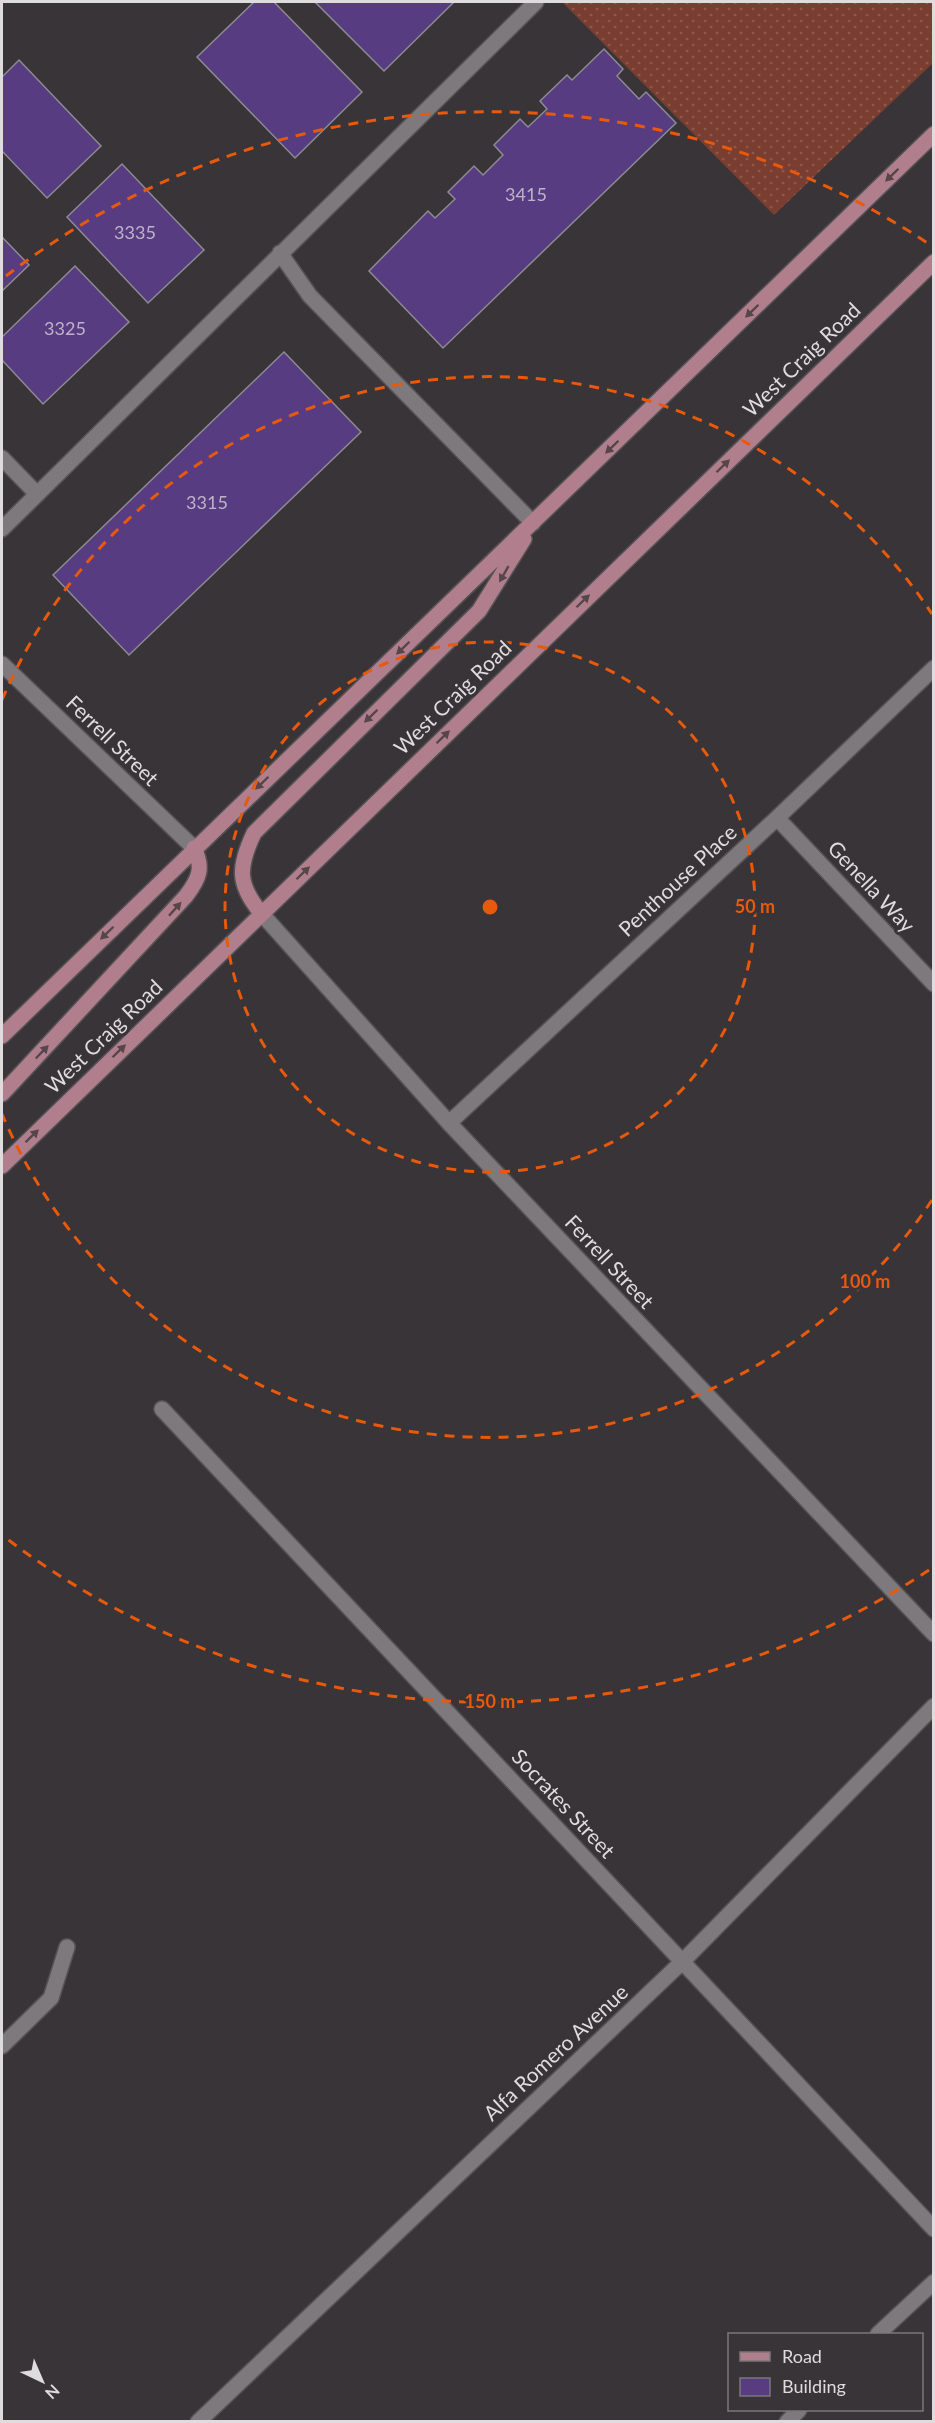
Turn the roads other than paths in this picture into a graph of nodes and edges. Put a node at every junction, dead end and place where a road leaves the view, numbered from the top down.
1 (536, 2) edge
2 (933, 134) edge
3 (280, 253) junction
4 (933, 262) edge
5 (2, 458) edge
6 (37, 494) junction
7 (533, 523) junction
8 (2, 530) edge
9 (2, 663) edge
10 (933, 668) edge
11 (777, 818) junction
12 (194, 848) junction
13 (261, 914) junction
14 (933, 984) edge
15 (2, 1036) edge
16 (2, 1094) edge
17 (449, 1123) junction
18 (2, 1166) edge
19 (162, 1409) dead end
20 (933, 1634) edge
21 (933, 1706) edge
22 (67, 1947) dead end
23 (682, 1962) junction
24 (2, 2046) edge
25 (933, 2229) edge
26 (933, 2282) edge
27 (879, 2333) edge
28 (198, 2421) edge

1 - 3 street
2 -> 7 main road
3 - 6 street
3 - 7 street
13 -> 4 main road, West Craig Road
5 - 6 street
6 - 8 street
7 -> 12 main road
7 -> 13 main road
9 - 12 street, Ferrell Street
10 - 11 street, Penthouse Place
11 - 14 street, Genella Way
11 - 17 street, Penthouse Place
12 -> 15 main road
16 -> 12 main road
13 - 17 street, Ferrell Street
18 -> 13 main road, West Craig Road
17 - 20 street, Ferrell Street
19 - 23 street, Socrates Street
21 - 23 street, Alfa Romero Avenue
22 - 24 street
23 - 25 street, Socrates Street
23 - 28 street, Alfa Romero Avenue
26 - 27 street

